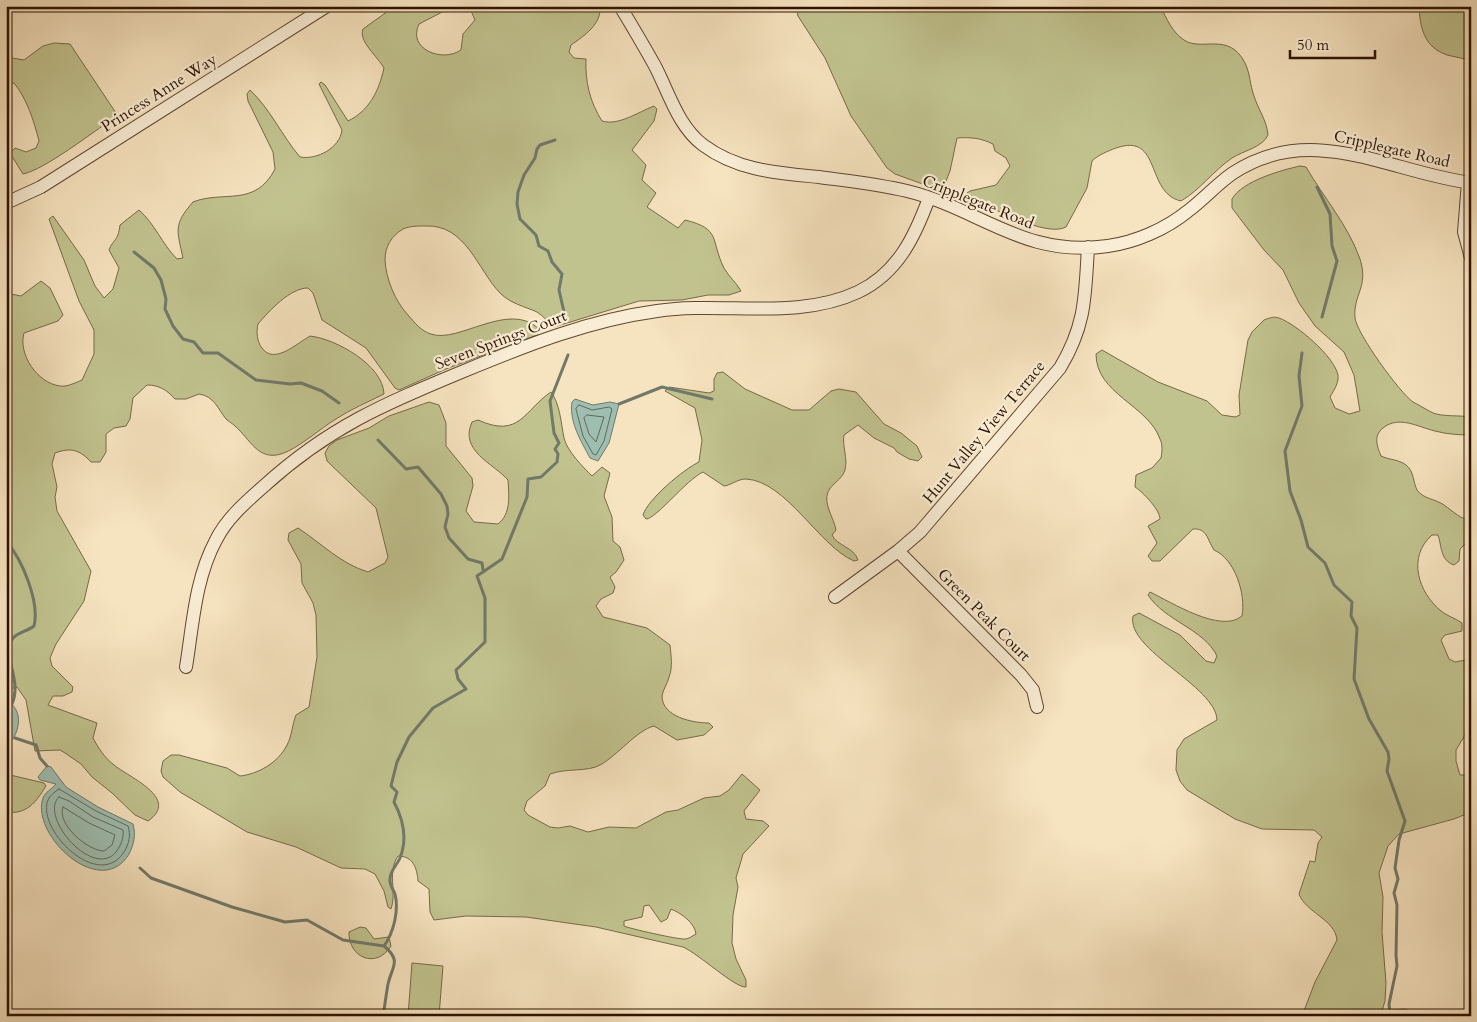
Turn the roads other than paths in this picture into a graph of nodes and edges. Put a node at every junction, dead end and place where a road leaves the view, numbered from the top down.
1 (327, 6) edge
2 (621, 6) edge
3 (1469, 183) edge
4 (929, 198) junction
5 (6, 203) edge
6 (1088, 247) junction
7 (1471, 258) edge
8 (898, 551) junction
9 (835, 598) dead end
10 (186, 667) dead end
11 (1037, 707) dead end

1 - 5 street, Princess Anne Way
2 - 4 street, Cripplegate Road
3 - 6 street, Cripplegate Road
3 - 7 street
4 - 6 street, Cripplegate Road
4 - 10 street, Seven Springs Court
6 - 8 street, Hunt Valley View Terrace
8 - 9 street, Hunt Valley View Terrace
8 - 11 street, Green Peak Court

